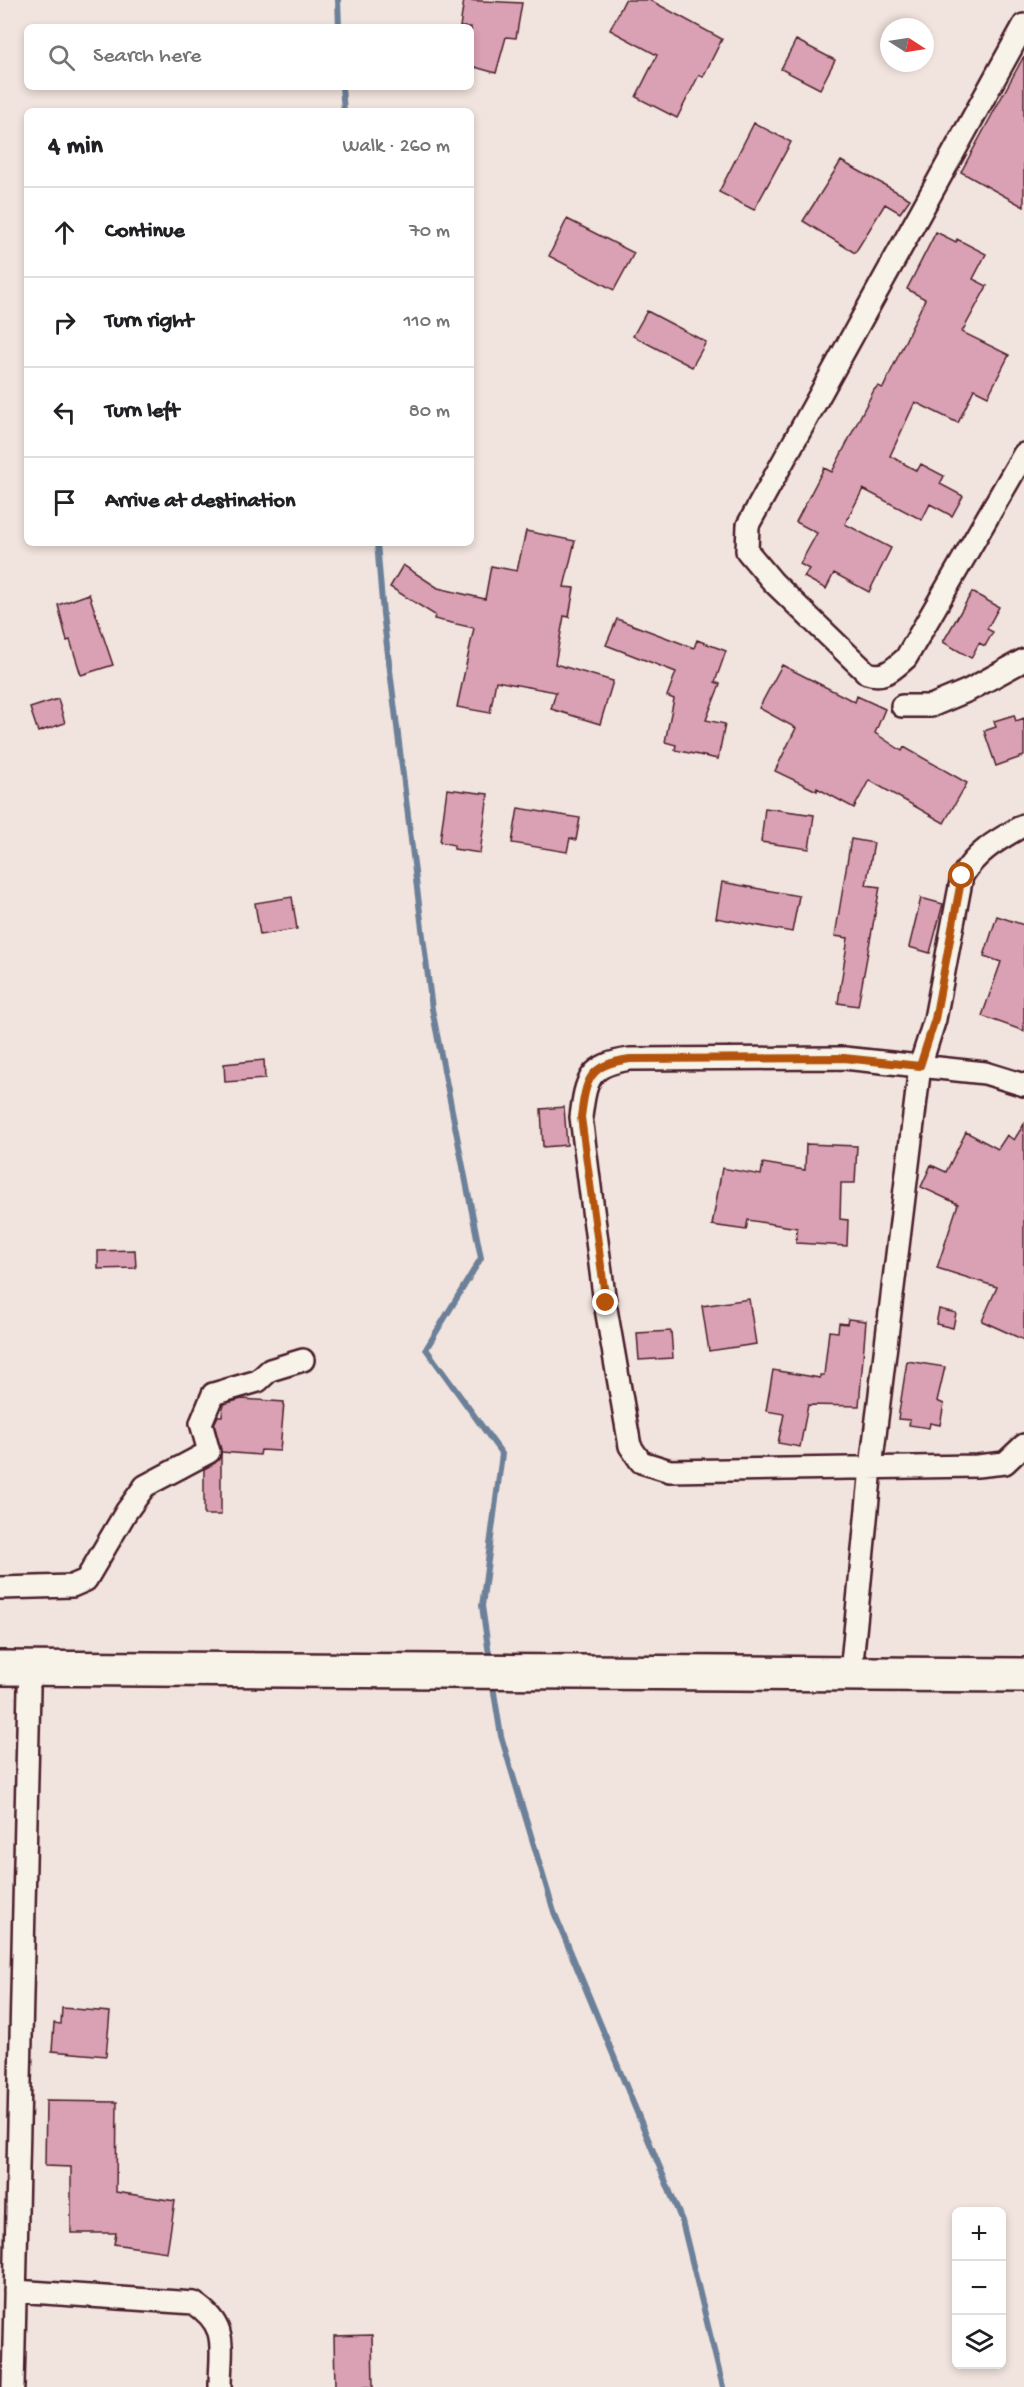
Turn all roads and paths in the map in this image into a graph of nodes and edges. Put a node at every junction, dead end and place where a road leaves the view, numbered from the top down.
1 (1024, 25) edge
2 (1024, 454) edge
3 (1024, 660) edge
4 (902, 706) dead end
5 (1024, 825) edge
6 (920, 1066) junction
7 (1024, 1085) edge
8 (303, 1359) dead end
9 (1024, 1446) edge
10 (871, 1468) junction
11 (0, 1588) edge
12 (0, 1668) edge
13 (851, 1673) junction
14 (1024, 1675) edge
15 (14, 1688) edge
16 (1024, 1697) edge
17 (15, 2292) junction
18 (13, 2387) edge
19 (220, 2387) edge

1 - 2 street
3 - 4 street
5 - 6 street
6 - 7 street
6 - 10 street
6 - 10 street
8 - 11 street
9 - 10 street
10 - 13 street
12 - 13 main road
13 - 14 main road
15 - 16 main road
15 - 17 street
17 - 18 street
17 - 19 street

